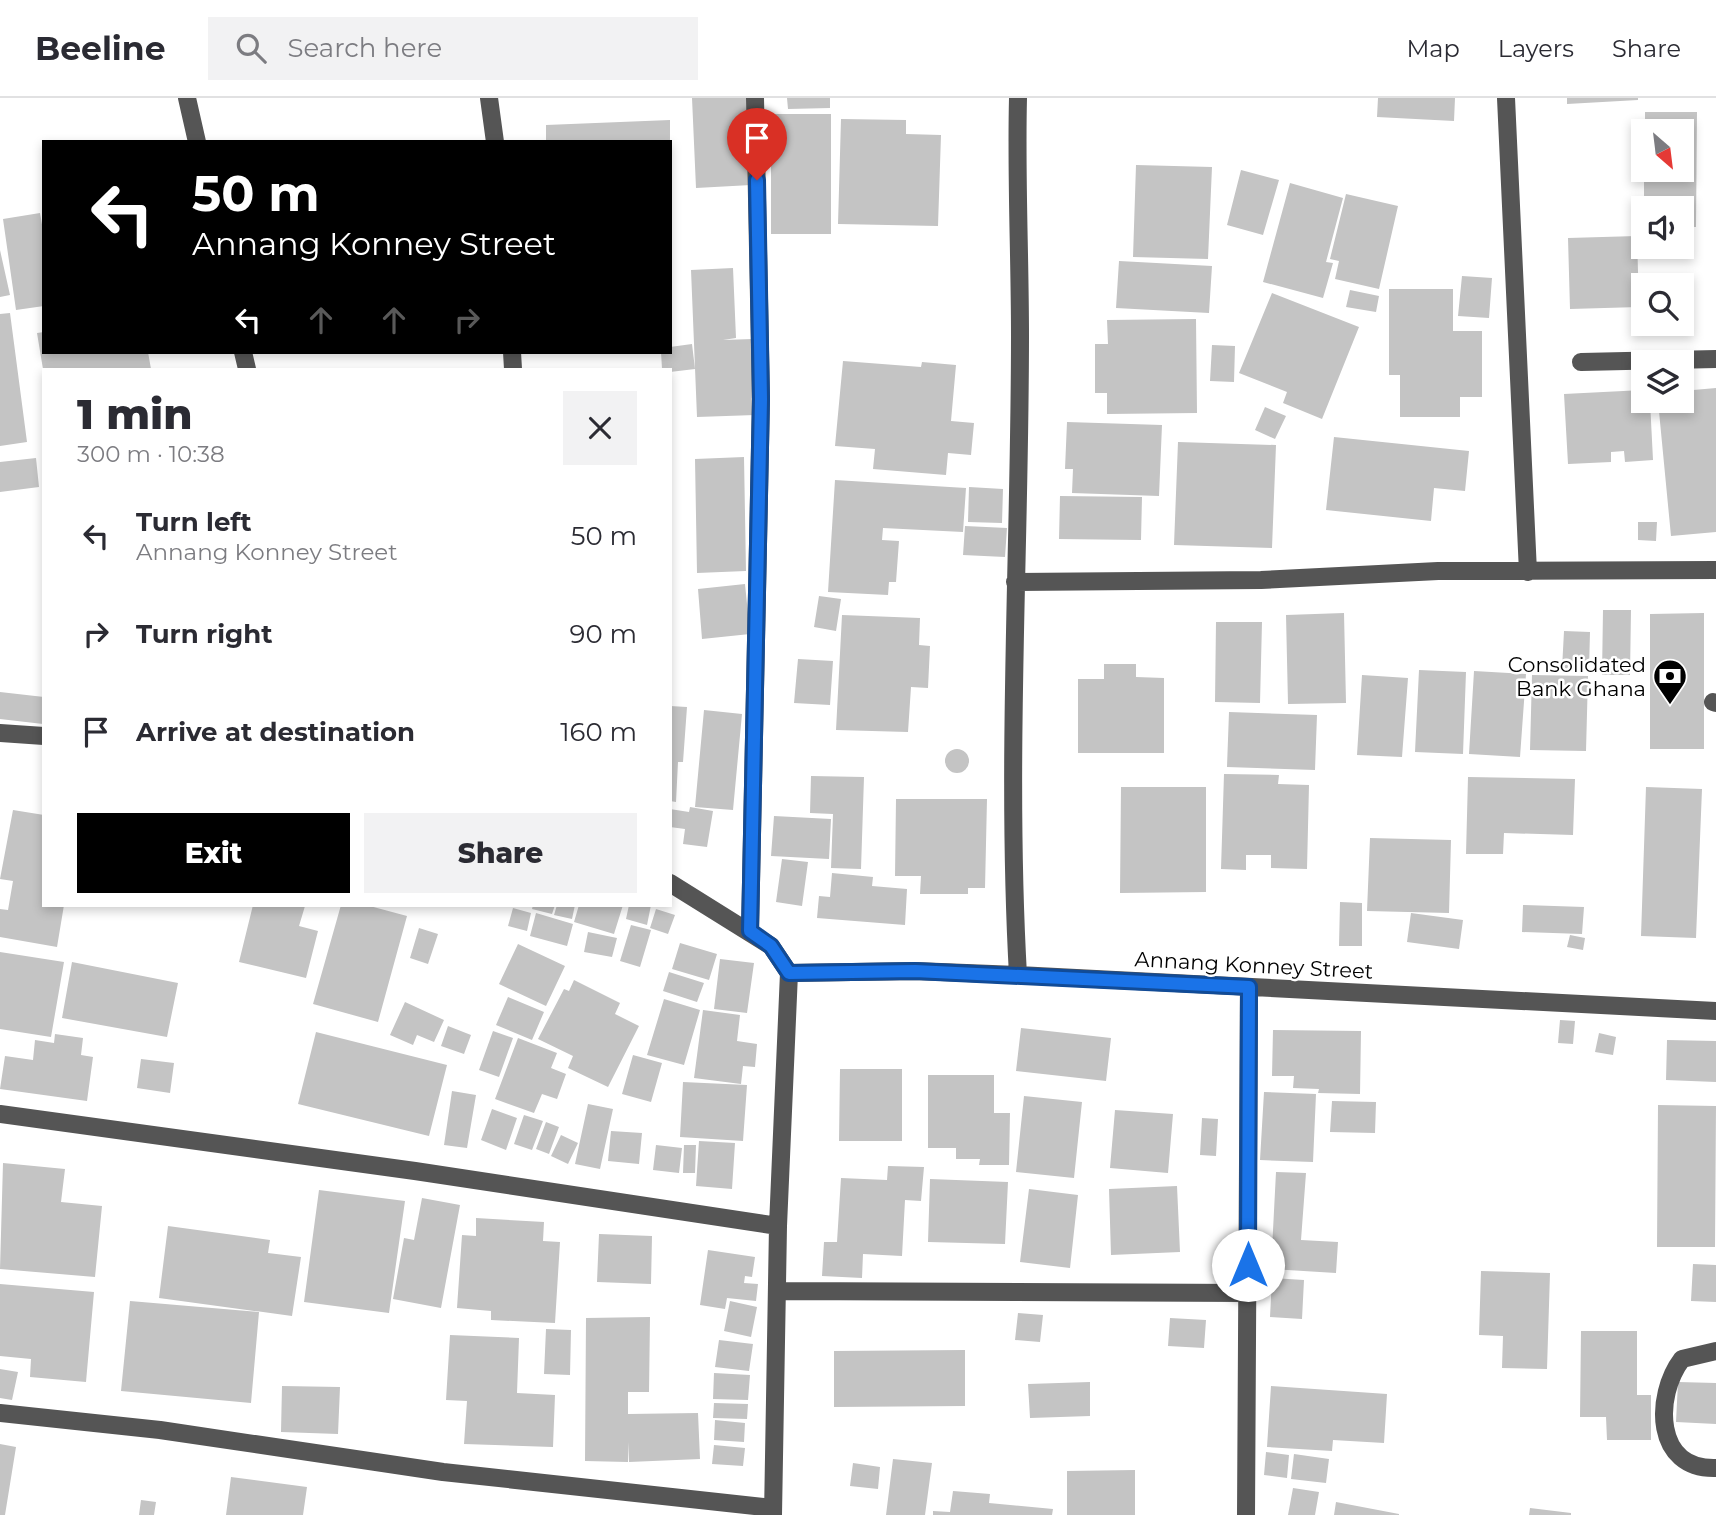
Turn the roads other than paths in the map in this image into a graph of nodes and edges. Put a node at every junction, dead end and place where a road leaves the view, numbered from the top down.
1 (187, 98) edge
2 (489, 98) edge
3 (755, 98) edge
4 (1018, 98) edge
5 (1506, 98) edge
6 (197, 140) edge
7 (495, 140) edge
8 (1716, 359) edge
9 (1581, 362) dead end
10 (1716, 570) edge
11 (1528, 572) junction
12 (1015, 582) junction
13 (0, 733) edge
14 (42, 736) edge
15 (672, 884) edge
16 (750, 931) junction
17 (789, 973) junction
18 (1018, 975) junction
19 (1249, 987) junction
20 (1716, 1012) edge
21 (0, 1114) edge
22 (778, 1226) junction
23 (779, 1291) junction
24 (1248, 1293) junction
25 (1716, 1351) edge
26 (0, 1413) edge
27 (1716, 1468) edge
28 (773, 1511) edge
29 (1246, 1515) edge

1 - 6 street
2 - 7 street
3 - 16 street
4 - 12 street
5 - 11 street
8 - 9 street
10 - 11 street
11 - 12 street
12 - 18 street
13 - 14 street
15 - 16 street
16 - 17 street
17 - 18 street, Annang Konney Street
17 - 22 street
18 - 19 street, Annang Konney Street
19 - 20 street, Annang Konney Street
19 - 24 street
21 - 22 street
22 - 23 street
23 - 24 street
23 - 28 street
24 - 29 street
25 - 27 street
26 - 28 street

